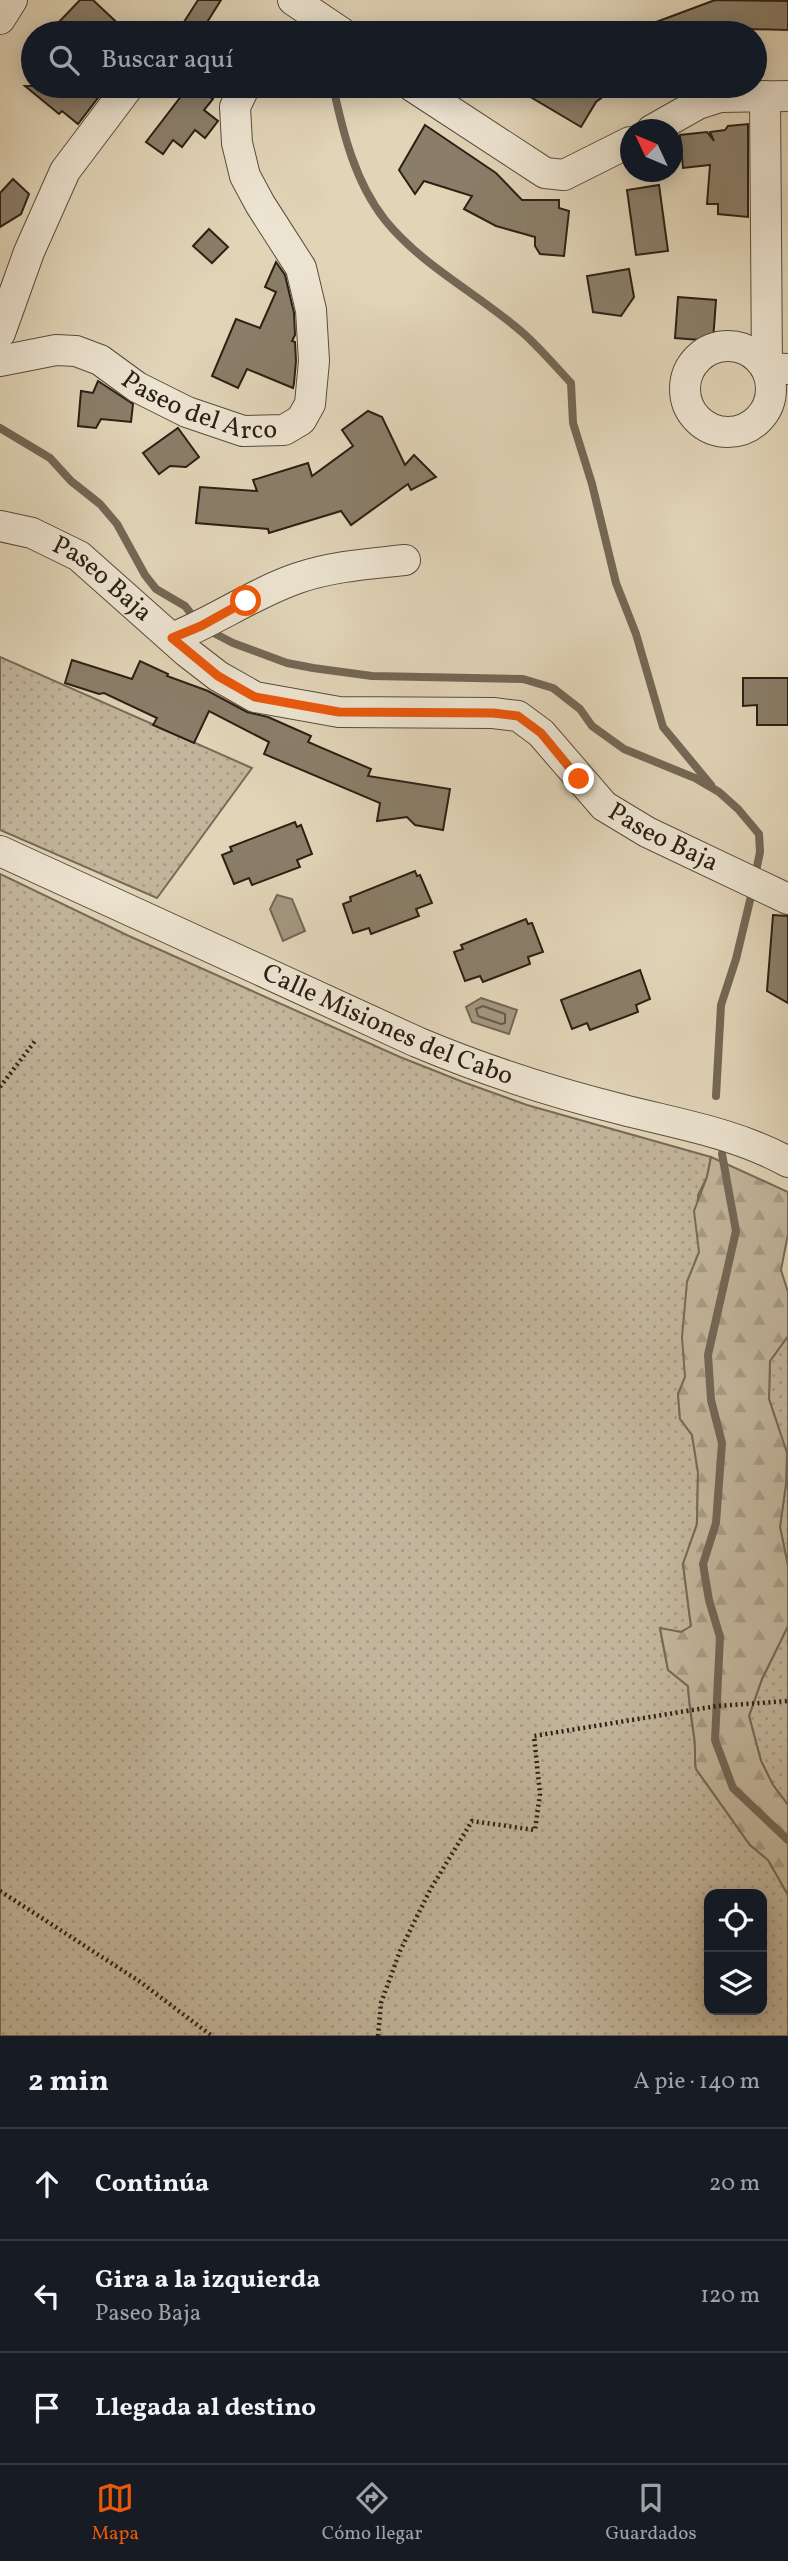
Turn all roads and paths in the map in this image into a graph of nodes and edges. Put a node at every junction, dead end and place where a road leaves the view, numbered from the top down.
1 (12, 0) edge
2 (293, 0) edge
3 (0, 19) edge
4 (316, 21) edge
5 (776, 96) edge
6 (120, 98) edge
7 (239, 98) edge
8 (430, 98) edge
9 (717, 98) edge
10 (671, 119) edge
11 (620, 147) edge
12 (0, 333) edge
13 (0, 361) edge
14 (777, 369) edge
15 (0, 526) edge
16 (405, 560) dead end
17 (172, 638) junction
18 (0, 851) edge
19 (788, 899) edge
20 (35, 1041) dead end
21 (0, 1087) edge
22 (788, 1162) edge
23 (788, 1701) edge
24 (0, 1891) edge
25 (212, 2036) edge
26 (377, 2036) edge

1 - 3 street
2 - 4 street
5 - 14 street
6 - 12 street
7 - 13 street, Paseo del Arco
8 - 11 street
9 - 10 street
15 - 17 street, Paseo Baja
16 - 17 street
17 - 19 street, Paseo Baja
18 - 22 street, Calle Misiones del Cabo
20 - 21 path
23 - 26 path
24 - 25 path

